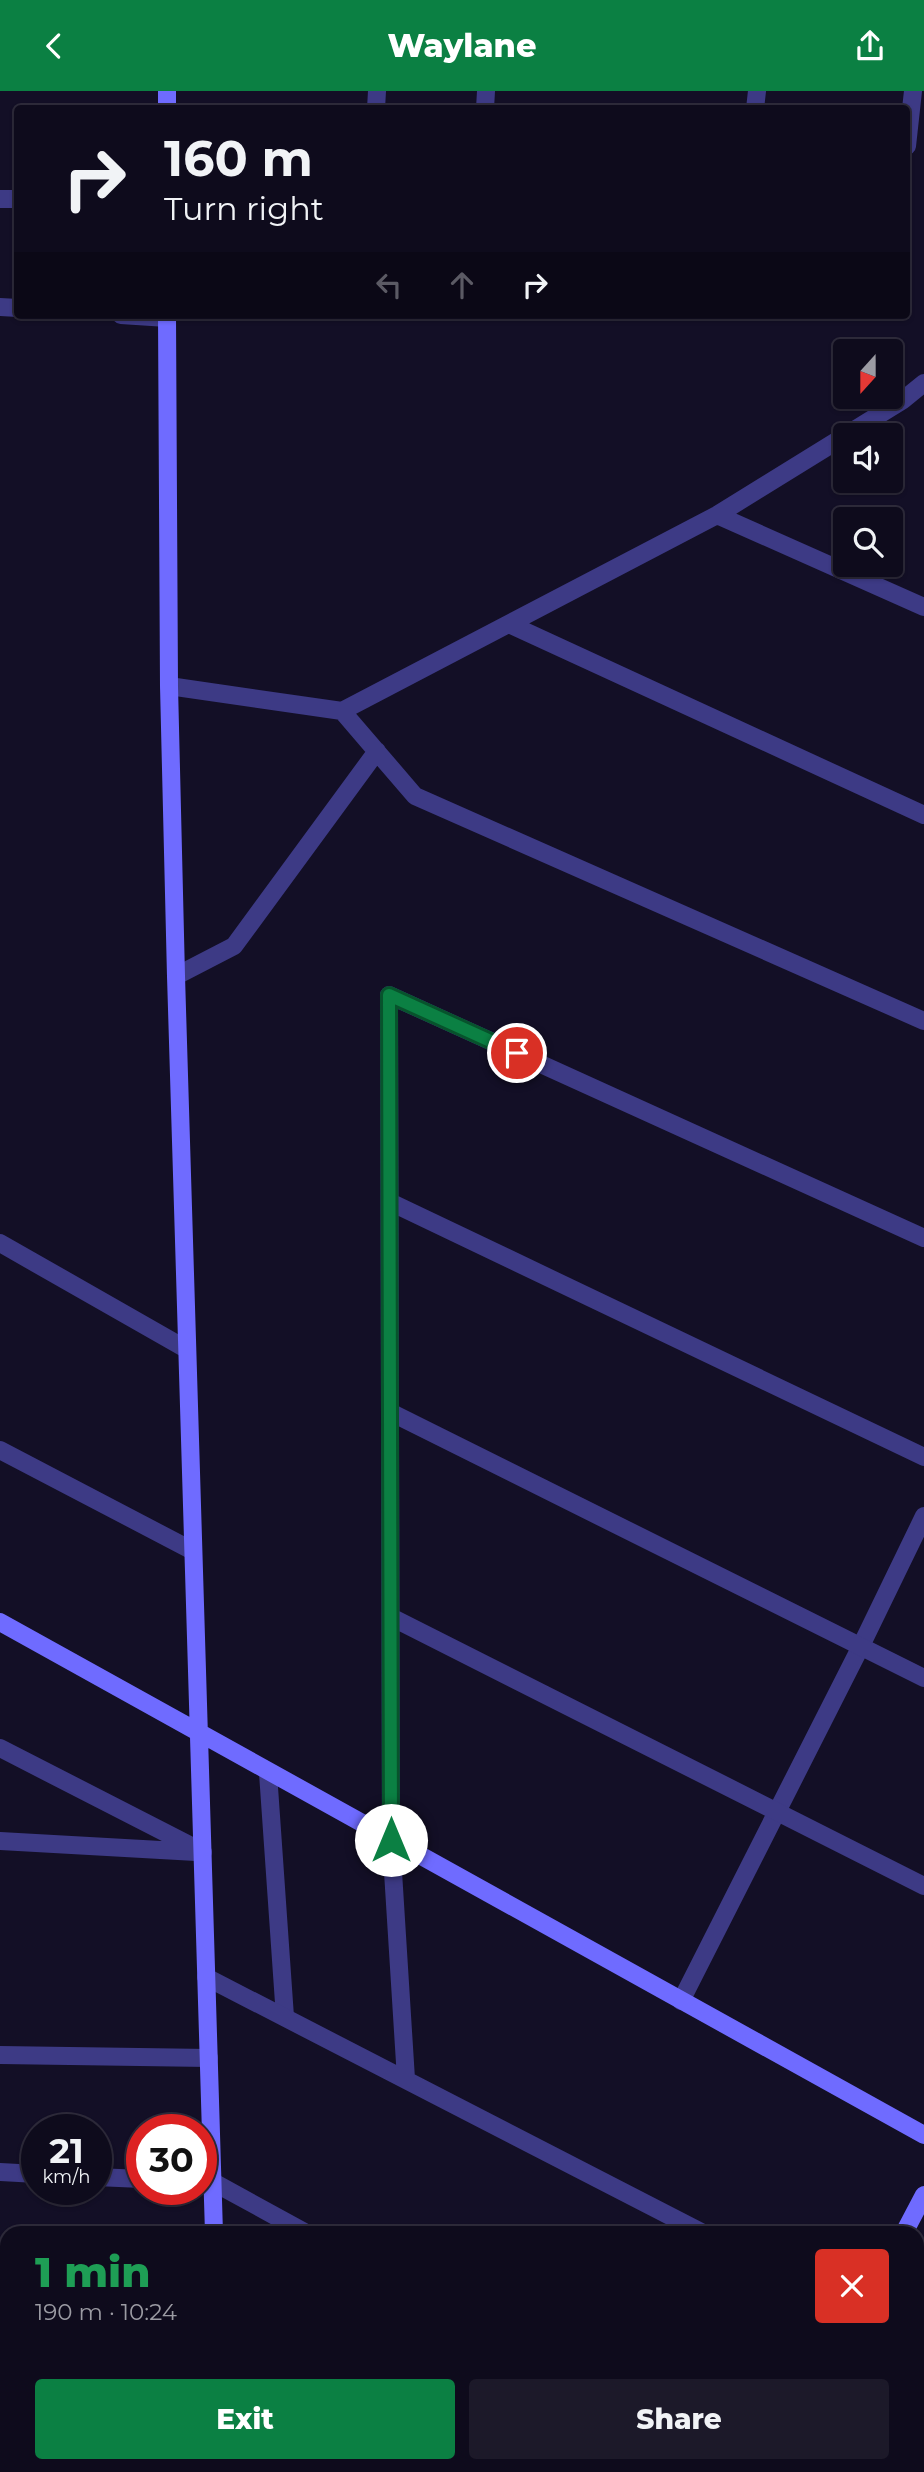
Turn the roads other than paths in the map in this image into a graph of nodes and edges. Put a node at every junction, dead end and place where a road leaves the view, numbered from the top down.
1 (913, 91) edge
2 (910, 118) edge
3 (167, 319) edge
4 (922, 387) edge
5 (717, 515) junction
6 (924, 607) edge
7 (509, 624) junction
8 (169, 686) junction
9 (342, 711) junction
10 (377, 751) junction
11 (924, 815) edge
12 (176, 976) junction
13 (924, 1021) edge
14 (390, 1202) junction
15 (924, 1238) edge
16 (0, 1243) edge
17 (186, 1349) junction
18 (390, 1412) junction
19 (0, 1450) edge
20 (924, 1457) edge
21 (924, 1515) edge
22 (193, 1551) junction
23 (391, 1617) junction
24 (0, 1622) edge
25 (860, 1648) junction
26 (924, 1678) edge
27 (199, 1734) junction
28 (0, 1748) edge
29 (268, 1773) junction
30 (777, 1812) junction
31 (391, 1840) junction
32 (0, 1841) edge
33 (203, 1852) junction
34 (924, 1886) edge
35 (206, 1977) junction
36 (681, 2001) junction
37 (285, 2017) junction
38 (0, 2055) edge
39 (209, 2058) junction
40 (405, 2079) junction
41 (208, 2114) edge
42 (924, 2135) edge
43 (0, 2172) edge
44 (21, 2173) edge
45 (217, 2187) edge
46 (924, 2195) edge
47 (210, 2205) edge
48 (213, 2226) edge
49 (292, 2226) edge
50 (689, 2226) edge
51 (908, 2226) edge

1 - 2 street
3 - 8 street
4 - 5 street
5 - 6 street
5 - 7 street
7 - 9 street
7 - 11 street
8 - 9 street
8 - 12 street
9 - 10 street
10 - 12 street
10 - 13 street
12 - 17 street
14 - 15 street
14 - 18 street
14 - 20 street
16 - 17 street
17 - 22 street
18 - 23 street
18 - 25 street
19 - 22 street
21 - 25 street
22 - 27 street
23 - 30 street
23 - 31 street
24 - 27 street
25 - 26 street
25 - 30 street
27 - 29 street
27 - 33 street
28 - 33 street
29 - 31 street
29 - 37 street
30 - 34 street
30 - 36 street
31 - 36 street
31 - 40 street
32 - 33 street
33 - 35 street
35 - 37 street
35 - 39 street
36 - 42 street
37 - 40 street
38 - 39 street
39 - 41 street
40 - 50 street
43 - 44 street
45 - 49 street
46 - 51 street
47 - 48 street

